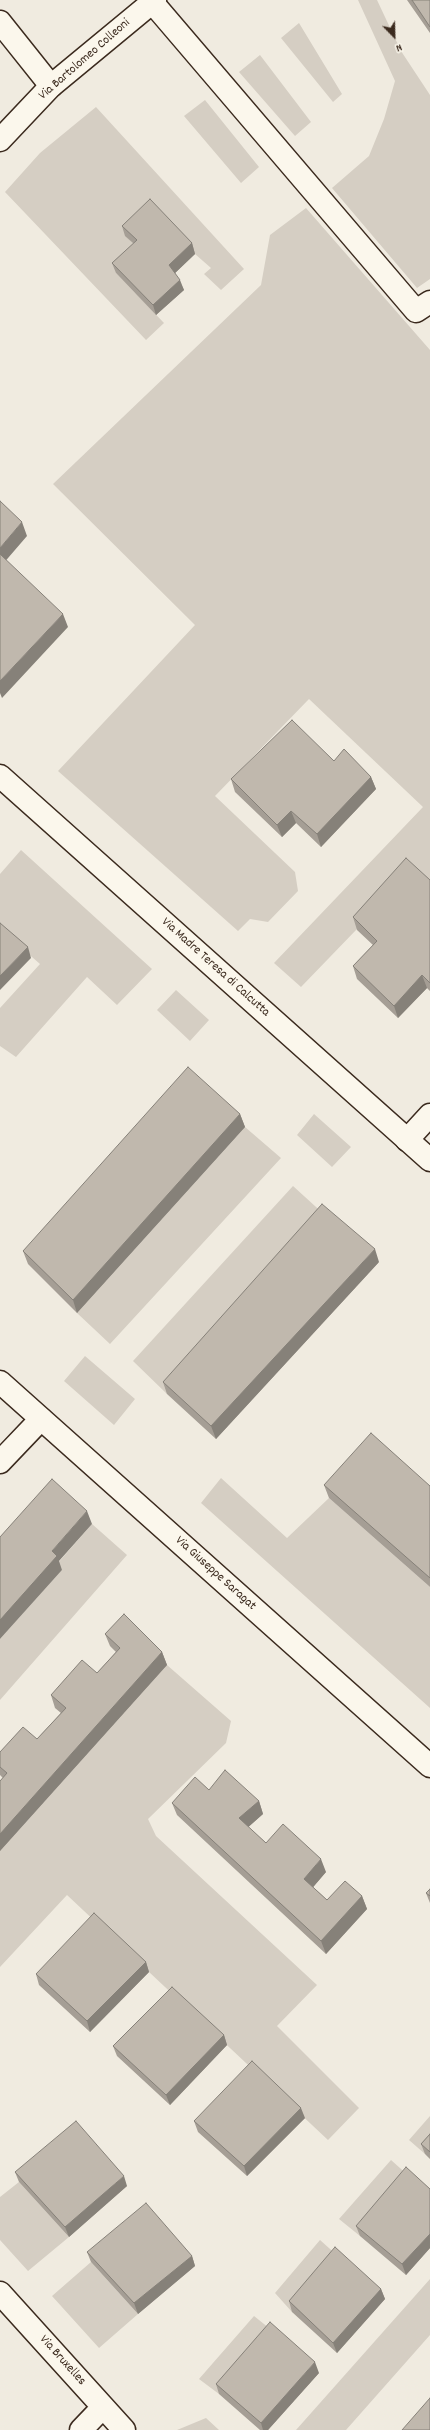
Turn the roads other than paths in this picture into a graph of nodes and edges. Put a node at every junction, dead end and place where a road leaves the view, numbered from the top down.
1 (154, 1) edge
2 (0, 22) edge
3 (51, 86) junction
4 (0, 140) edge
5 (430, 302) edge
6 (0, 776) edge
7 (430, 1115) edge
8 (407, 1140) junction
9 (430, 1160) edge
10 (0, 1382) edge
11 (41, 1419) junction
12 (0, 1462) edge
13 (430, 1766) edge
14 (0, 2293) edge
15 (103, 2407) junction
16 (81, 2430) edge
17 (124, 2430) edge

1 - 3 street, Via Bartolomeo Colleoni
1 - 5 street
2 - 3 street
3 - 4 street, Via Bartolomeo Colleoni
6 - 8 street, Via Madre Teresa di Calcutta
7 - 8 street
8 - 9 street, Via Madre Teresa di Calcutta
10 - 11 street, Via Giuseppe Saragat
11 - 12 street
11 - 13 street, Via Giuseppe Saragat
14 - 15 street, Via Bruxelles
15 - 16 street
15 - 17 street, Via Bruxelles

